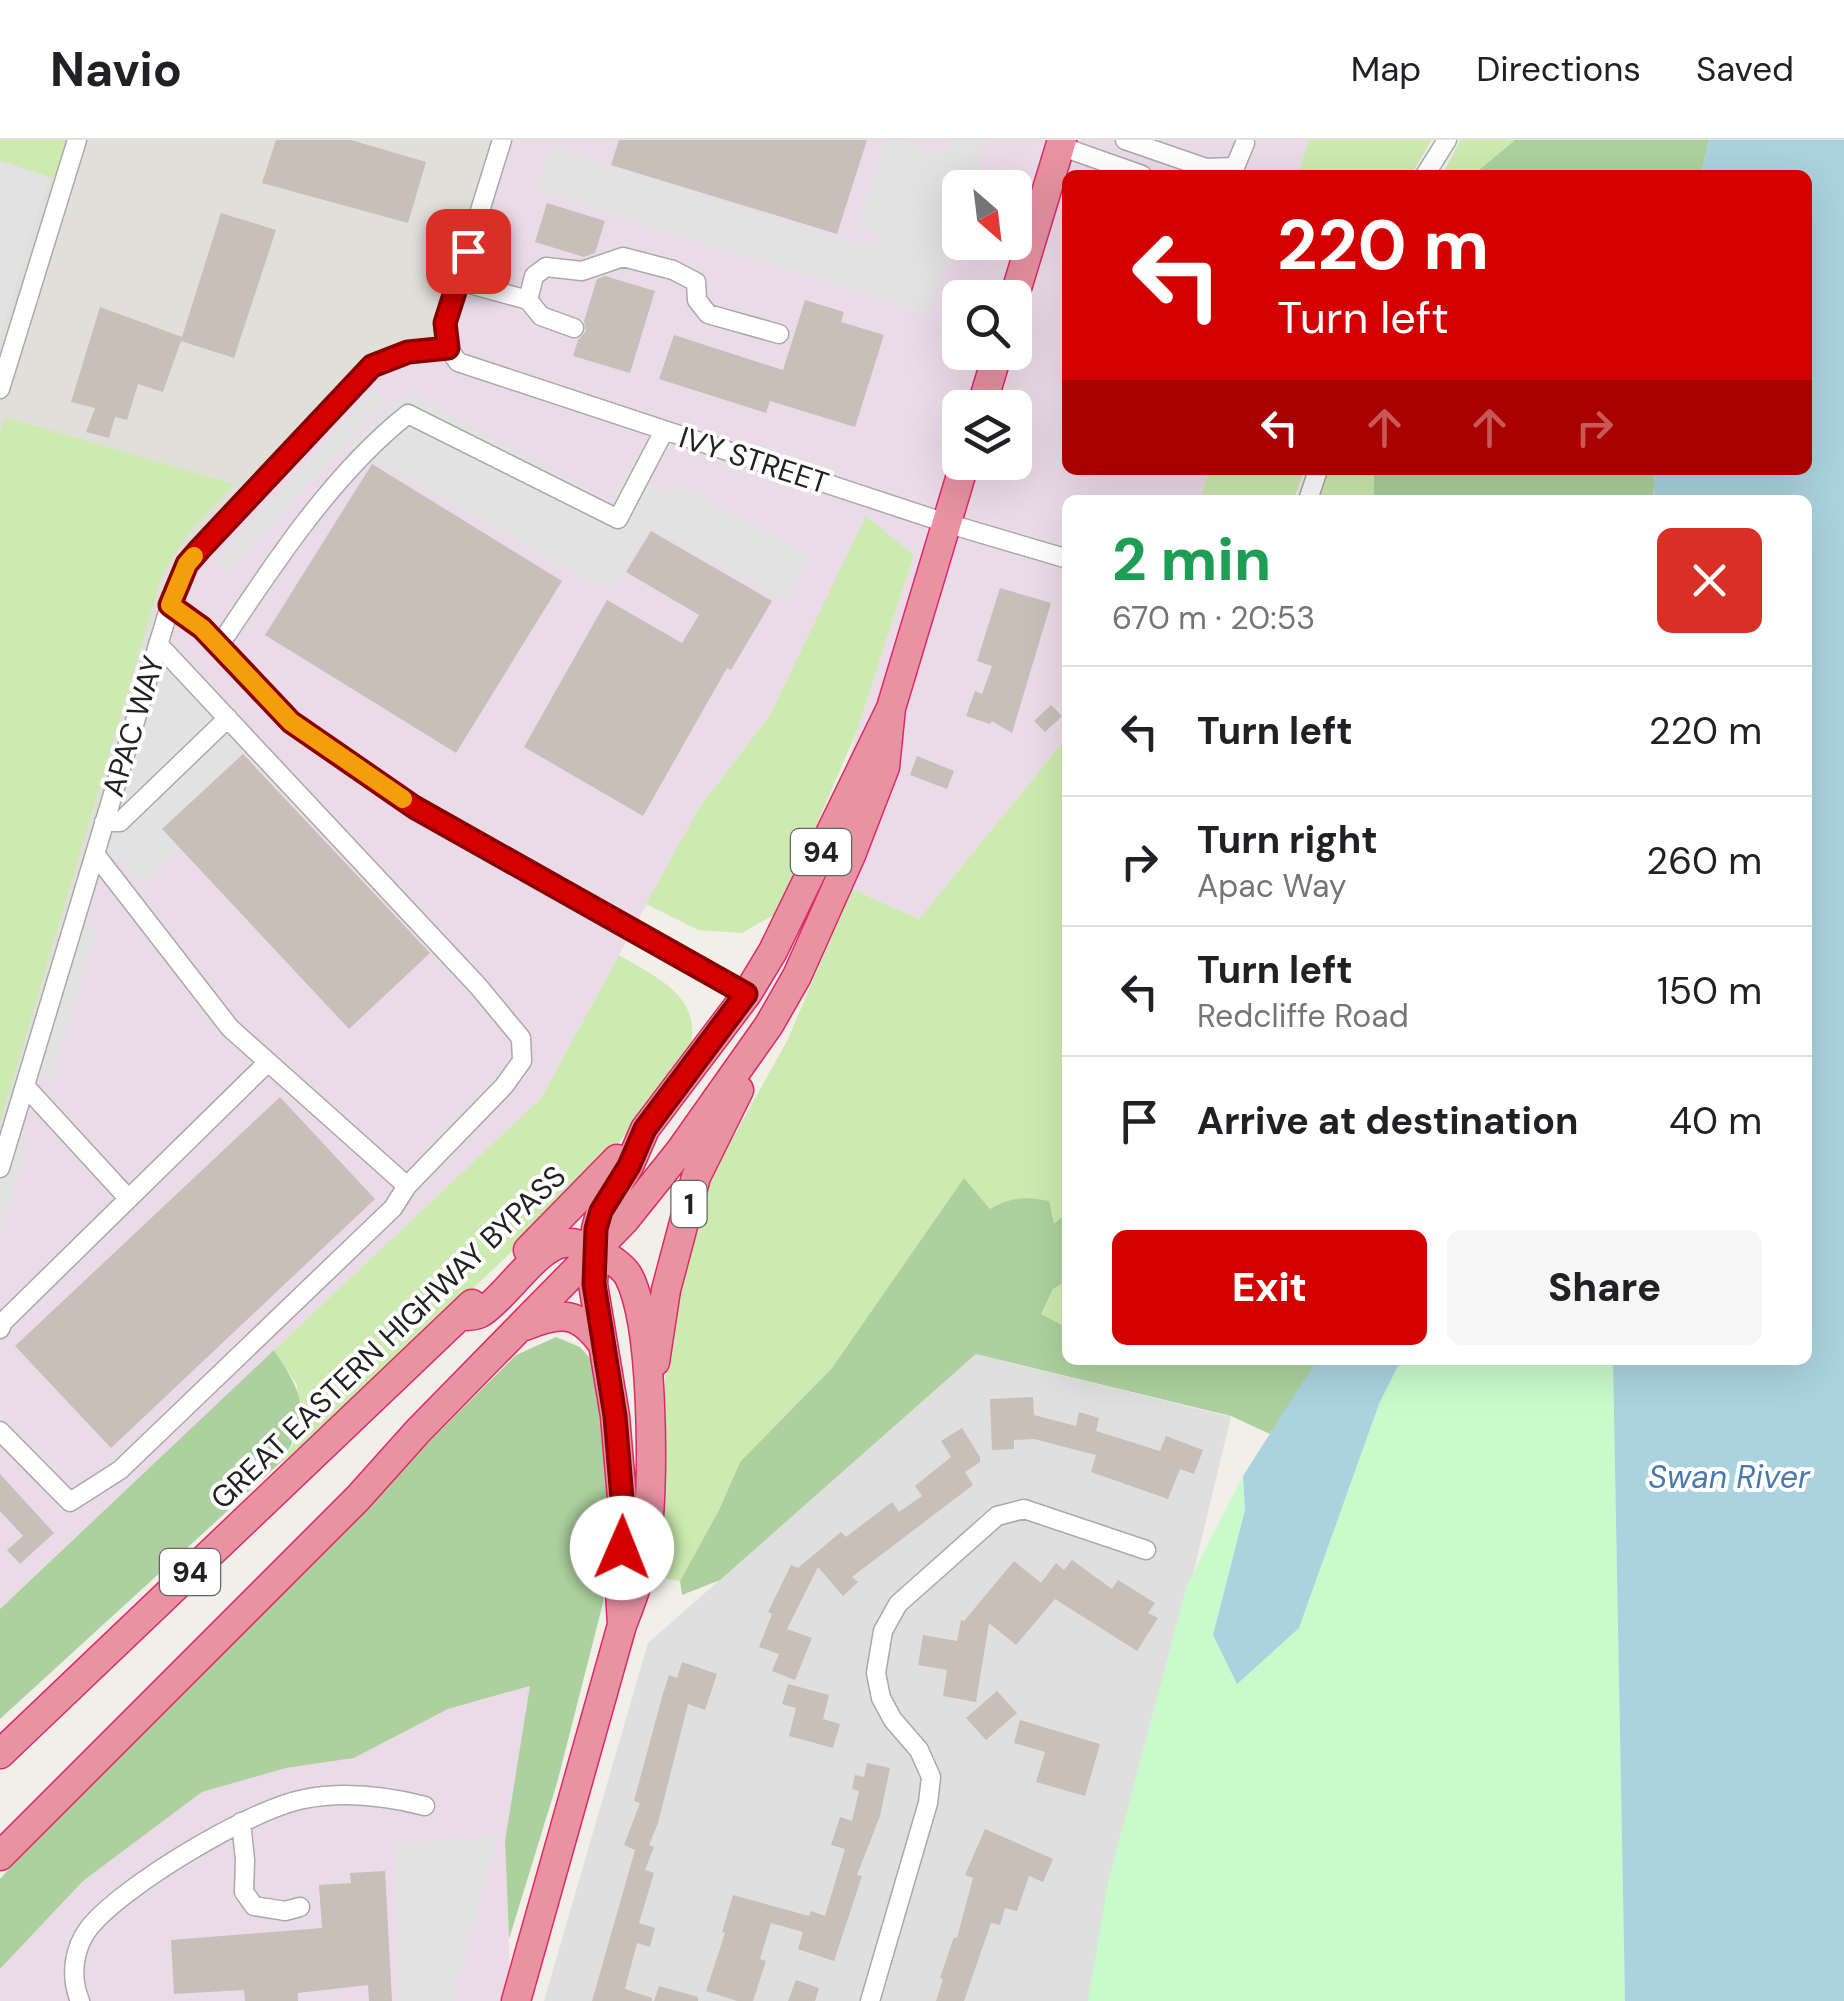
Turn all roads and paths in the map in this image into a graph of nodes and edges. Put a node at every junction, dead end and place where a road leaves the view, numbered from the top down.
1 (77, 140) edge
2 (502, 140) edge
3 (1124, 140) edge
4 (1447, 140) edge
5 (1061, 143) edge
6 (1245, 143) dead end
7 (1129, 170) edge
8 (1428, 170) edge
9 (1019, 280) edge
10 (459, 281) junction
11 (528, 300) junction
12 (574, 328) dead end
13 (778, 334) dead end
14 (448, 348) junction
15 (0, 390) edge
16 (664, 431) junction
17 (959, 480) edge
18 (946, 524) junction
19 (1062, 557) edge
20 (170, 605) junction
21 (158, 644) junction
22 (219, 646) junction
23 (891, 708) junction
24 (228, 718) junction
25 (104, 822) junction
26 (95, 854) junction
27 (746, 994) junction
28 (769, 1025) junction
29 (268, 1062) junction
30 (25, 1086) junction
31 (645, 1129) junction
32 (0, 1168) edge
33 (407, 1186) junction
34 (127, 1197) junction
35 (594, 1251) junction
36 (460, 1316) junction
37 (522, 1327) junction
38 (0, 1329) edge
39 (604, 1346) junction
40 (650, 1397) junction
41 (0, 1431) edge
42 (1146, 1550) dead end
43 (622, 1625) junction
44 (0, 1754) edge
45 (425, 1806) dead end
46 (241, 1822) junction
47 (0, 1856) edge
48 (300, 1908) dead end
49 (80, 2001) edge
50 (516, 2001) edge
51 (870, 2001) edge

1 - 15 street
2 - 10 street
3 - 6 street
4 - 8 street
5 - 7 street
5 - 9 highway
10 - 11 street
10 - 14 street
11 - 12 street
11 - 13 street
14 - 16 street, IVY STREET
14 - 20 street, APAC WAY
16 - 18 street, IVY STREET
16 - 22 street
17 - 18 highway, 94
18 - 19 street, IVY STREET
18 - 23 highway, 94
20 - 21 street, APAC WAY
20 - 22 street
21 - 24 street
21 - 25 street, APAC WAY
22 - 27 street
23 - 27 highway, 94
23 - 28 highway, 94
24 - 25 street
24 - 33 street
25 - 26 street, APAC WAY
26 - 29 street
26 - 30 street, APAC WAY
27 - 31 highway, 94
28 - 35 highway, 94
28 - 40 highway, 1
29 - 33 street
29 - 34 street
30 - 32 street, APAC WAY
30 - 34 street
31 - 35 highway, 1
31 - 36 highway, GREAT EASTERN HIGHWAY BYPASS / 94
33 - 41 street
34 - 38 street
35 - 36 highway
35 - 37 highway, 94
35 - 39 highway, 1
35 - 40 highway
36 - 44 highway, GREAT EASTERN HIGHWAY BYPASS / 94
37 - 39 highway
37 - 47 highway, 94
39 - 43 highway, 1
40 - 43 highway, 1
42 - 51 street
43 - 50 highway, 1
45 - 46 street
46 - 48 street
46 - 49 street

